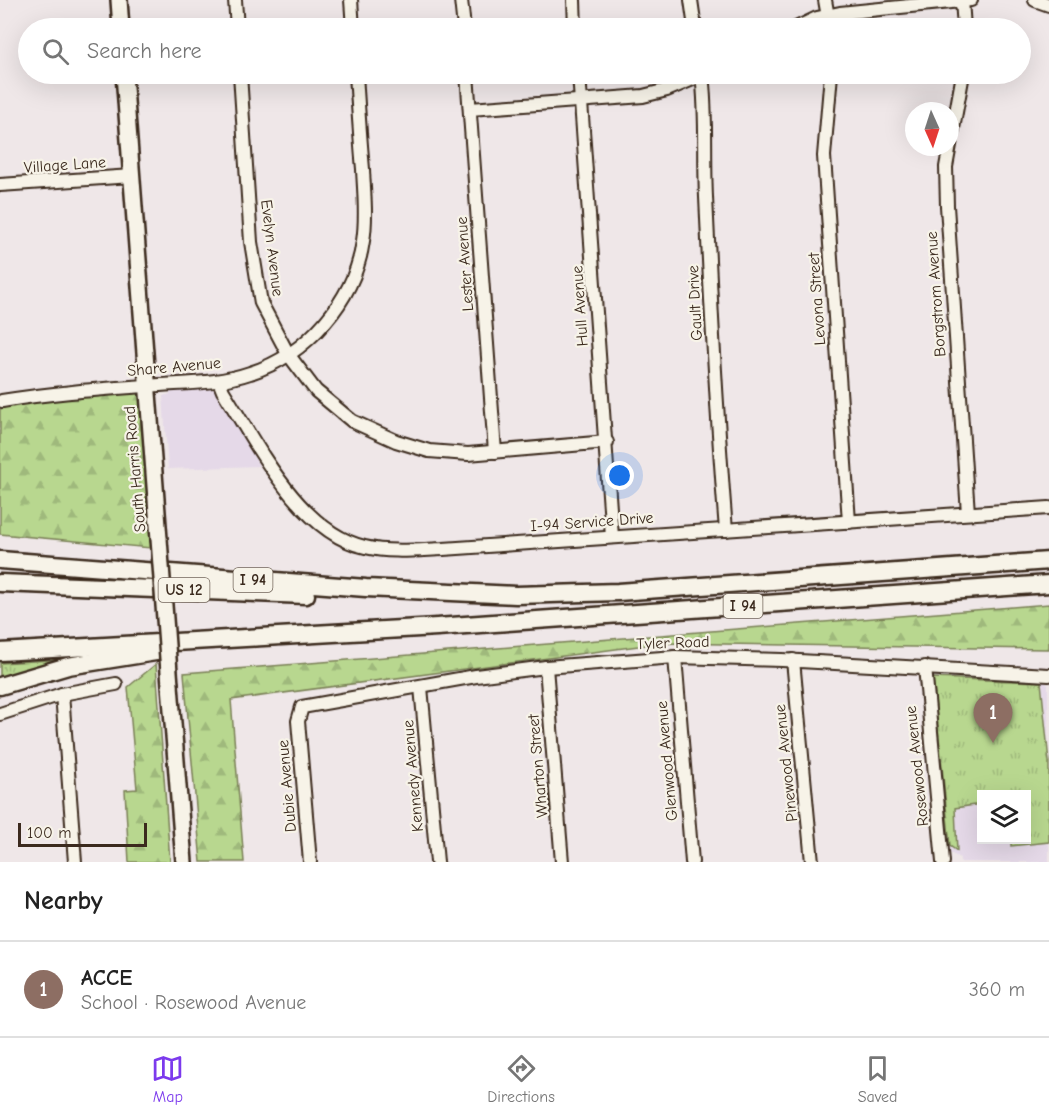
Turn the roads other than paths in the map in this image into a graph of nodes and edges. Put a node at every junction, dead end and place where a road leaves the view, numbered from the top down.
1 (119, 0) edge
2 (235, 0) edge
3 (351, 0) edge
4 (462, 0) edge
5 (573, 0) edge
6 (691, 0) edge
7 (825, 0) edge
8 (962, 0) edge
9 (971, 0) edge
10 (1035, 0) edge
11 (1049, 5) edge
12 (828, 15) junction
13 (120, 18) edge
14 (236, 18) edge
15 (352, 18) edge
16 (463, 18) edge
17 (574, 18) edge
18 (694, 18) edge
19 (821, 18) edge
20 (828, 18) edge
21 (963, 18) edge
22 (125, 84) edge
23 (241, 84) edge
24 (357, 84) edge
25 (468, 84) edge
26 (580, 84) edge
27 (680, 84) edge
28 (704, 84) edge
29 (830, 84) edge
30 (961, 84) edge
31 (581, 100) junction
32 (470, 110) junction
33 (132, 176) junction
34 (0, 185) edge
35 (288, 354) junction
36 (219, 381) junction
37 (147, 386) junction
38 (2, 401) dead end
39 (607, 442) junction
40 (495, 452) junction
41 (1049, 508) edge
42 (968, 513) junction
43 (849, 522) junction
44 (726, 530) junction
45 (612, 537) junction
46 (0, 560) edge
47 (1049, 561) edge
48 (0, 583) edge
49 (1049, 584) edge
50 (366, 588) junction
51 (200, 639) junction
52 (0, 652) edge
53 (675, 657) junction
54 (793, 660) junction
55 (546, 667) junction
56 (924, 667) junction
57 (1049, 675) edge
58 (116, 684) dead end
59 (0, 686) edge
60 (421, 687) junction
61 (62, 694) junction
62 (302, 706) joint
63 (0, 714) edge
64 (75, 862) edge
65 (184, 862) edge
66 (310, 862) edge
67 (437, 862) edge
68 (562, 862) edge
69 (692, 862) edge
70 (812, 862) edge
71 (944, 862) edge

1 - 13 main road
2 - 14 street
3 - 15 street
4 - 16 street
5 - 17 street
6 - 18 street
7 - 12 street
8 - 9 street
8 - 12 street
8 - 21 street
10 - 11 street
12 - 19 street
12 - 20 street
22 - 33 main road, South Harris Road
23 - 35 street, Evelyn Avenue
24 - 35 street, Share Avenue
25 - 32 street, Lester Avenue
26 - 31 street, Hull Avenue
27 - 31 street
28 - 44 street, Gault Drive
29 - 43 street, Levona Street
30 - 42 street, Borgstrom Avenue
31 - 32 street
31 - 39 street, Hull Avenue
32 - 40 street, Lester Avenue
33 - 34 street, Village Lane
33 - 37 main road, South Harris Road
35 - 36 street, Share Avenue
35 - 40 street, Evelyn Avenue
36 - 37 street, Share Avenue
36 - 45 street, I-94 Service Drive
37 - 38 street, Share Avenue
37 - 65 main road, South Harris Road, bridge
39 - 40 street, Evelyn Avenue
39 - 45 street, Hull Avenue
41 - 42 street, I-94 Service Drive
42 - 43 street, I-94 Service Drive
43 - 44 street, I-94 Service Drive
44 - 45 street, I-94 Service Drive
46 - 50 highway, I 94
47 - 50 highway, I 94
48 - 50 highway, US 12
49 - 51 highway, I 94
51 - 52 highway, I 94
51 - 59 highway
53 - 54 street, Tyler Road
53 - 55 street, Tyler Road
53 - 69 street, Glenwood Avenue
54 - 56 street, Tyler Road
54 - 70 street, Pinewood Avenue
55 - 60 street, Tyler Road
55 - 68 street, Wharton Street
56 - 57 street, Tyler Road
56 - 71 street, Rosewood Avenue
58 - 61 street
60 - 62 street, Tyler Road
60 - 67 street, Kennedy Avenue
61 - 63 street
61 - 64 street
62 - 66 street, Dubie Avenue

